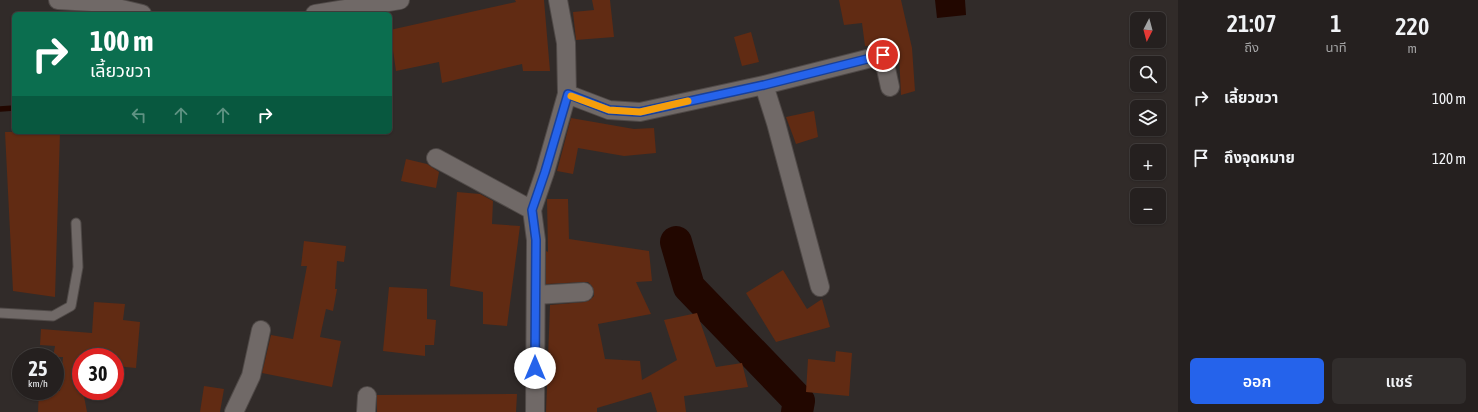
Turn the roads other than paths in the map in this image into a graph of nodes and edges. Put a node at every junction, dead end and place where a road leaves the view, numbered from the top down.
1 (58, 0) edge
2 (400, 0) edge
3 (558, 0) edge
4 (134, 12) edge
5 (328, 12) edge
6 (764, 85) junction
7 (890, 87) dead end
8 (568, 94) junction
9 (436, 158) dead end
10 (532, 210) junction
11 (76, 223) dead end
12 (820, 287) dead end
13 (584, 292) dead end
14 (536, 295) junction
15 (0, 313) edge
16 (261, 330) dead end
17 (234, 412) edge
18 (535, 412) edge

1 - 4 street
2 - 5 street
3 - 8 street
6 - 7 street
6 - 8 street
6 - 12 street
8 - 10 street
9 - 10 street
10 - 14 street
11 - 15 lane
13 - 14 street
14 - 18 street
16 - 17 street

